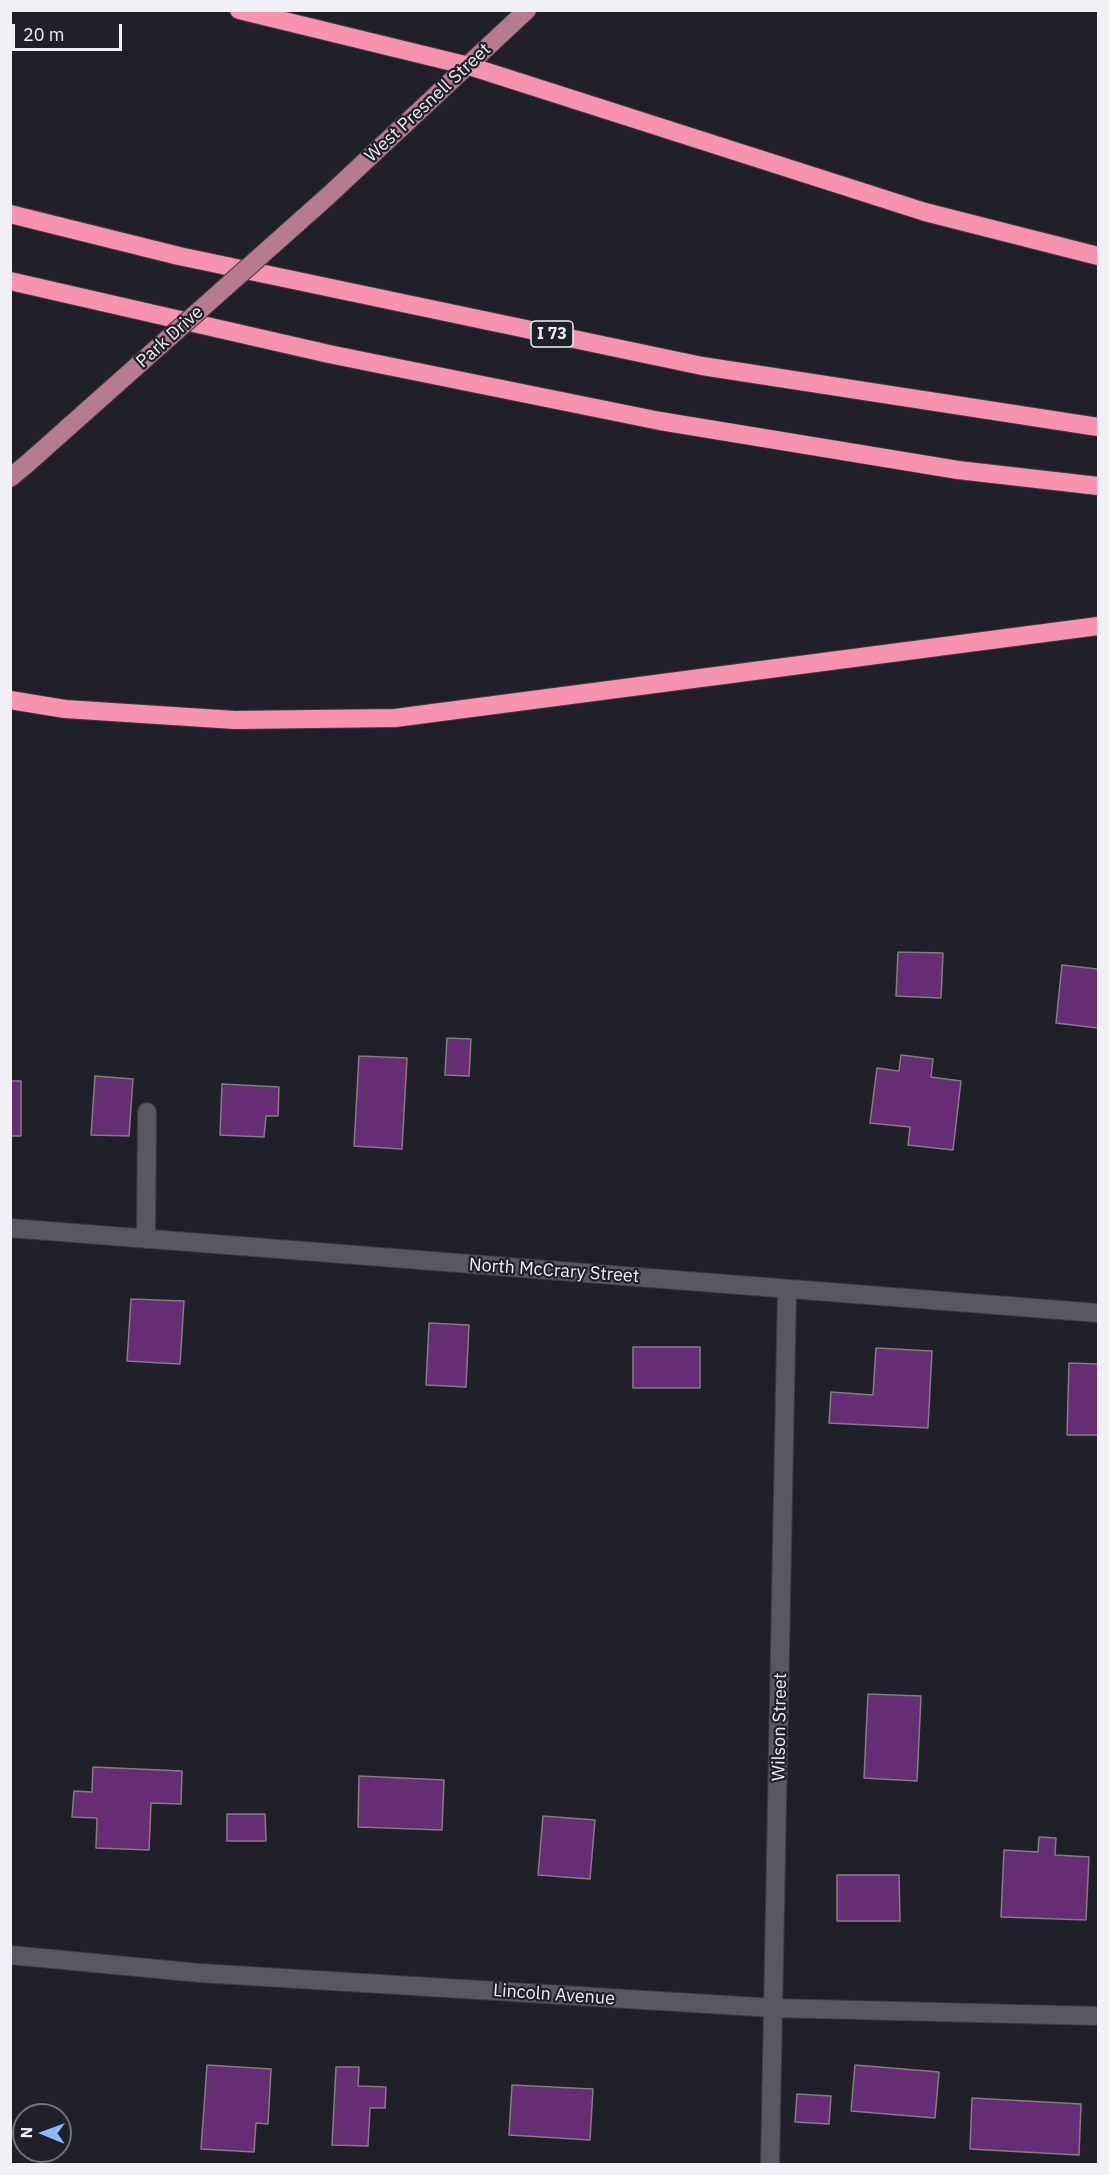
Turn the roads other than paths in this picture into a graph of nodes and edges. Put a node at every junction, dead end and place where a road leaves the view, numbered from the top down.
1 (239, 10) edge
2 (527, 10) edge
3 (469, 66) junction
4 (328, 196) joint
5 (10, 214) edge
6 (1098, 256) edge
7 (10, 282) edge
8 (1098, 427) edge
9 (10, 478) edge
10 (1098, 486) edge
11 (1098, 626) edge
12 (10, 700) edge
13 (147, 1112) dead end
14 (10, 1228) edge
15 (146, 1239) junction
16 (788, 1289) junction
17 (1098, 1312) edge
18 (10, 1955) edge
19 (775, 2008) junction
20 (1098, 2016) edge
21 (770, 2164) edge

1 - 3 highway
2 - 3 main road, West Presnell Street
3 - 4 main road, West Presnell Street
3 - 6 highway
4 - 9 main road, Park Drive, bridge
5 - 8 highway, I 73
7 - 10 highway
11 - 12 highway
13 - 15 street
14 - 15 street, North McCrary Street
15 - 16 street, North McCrary Street
16 - 17 street, North McCrary Street
16 - 19 street, Wilson Street
18 - 19 street, Lincoln Avenue
19 - 20 street, Lincoln Avenue
19 - 21 street, Wilson Street

